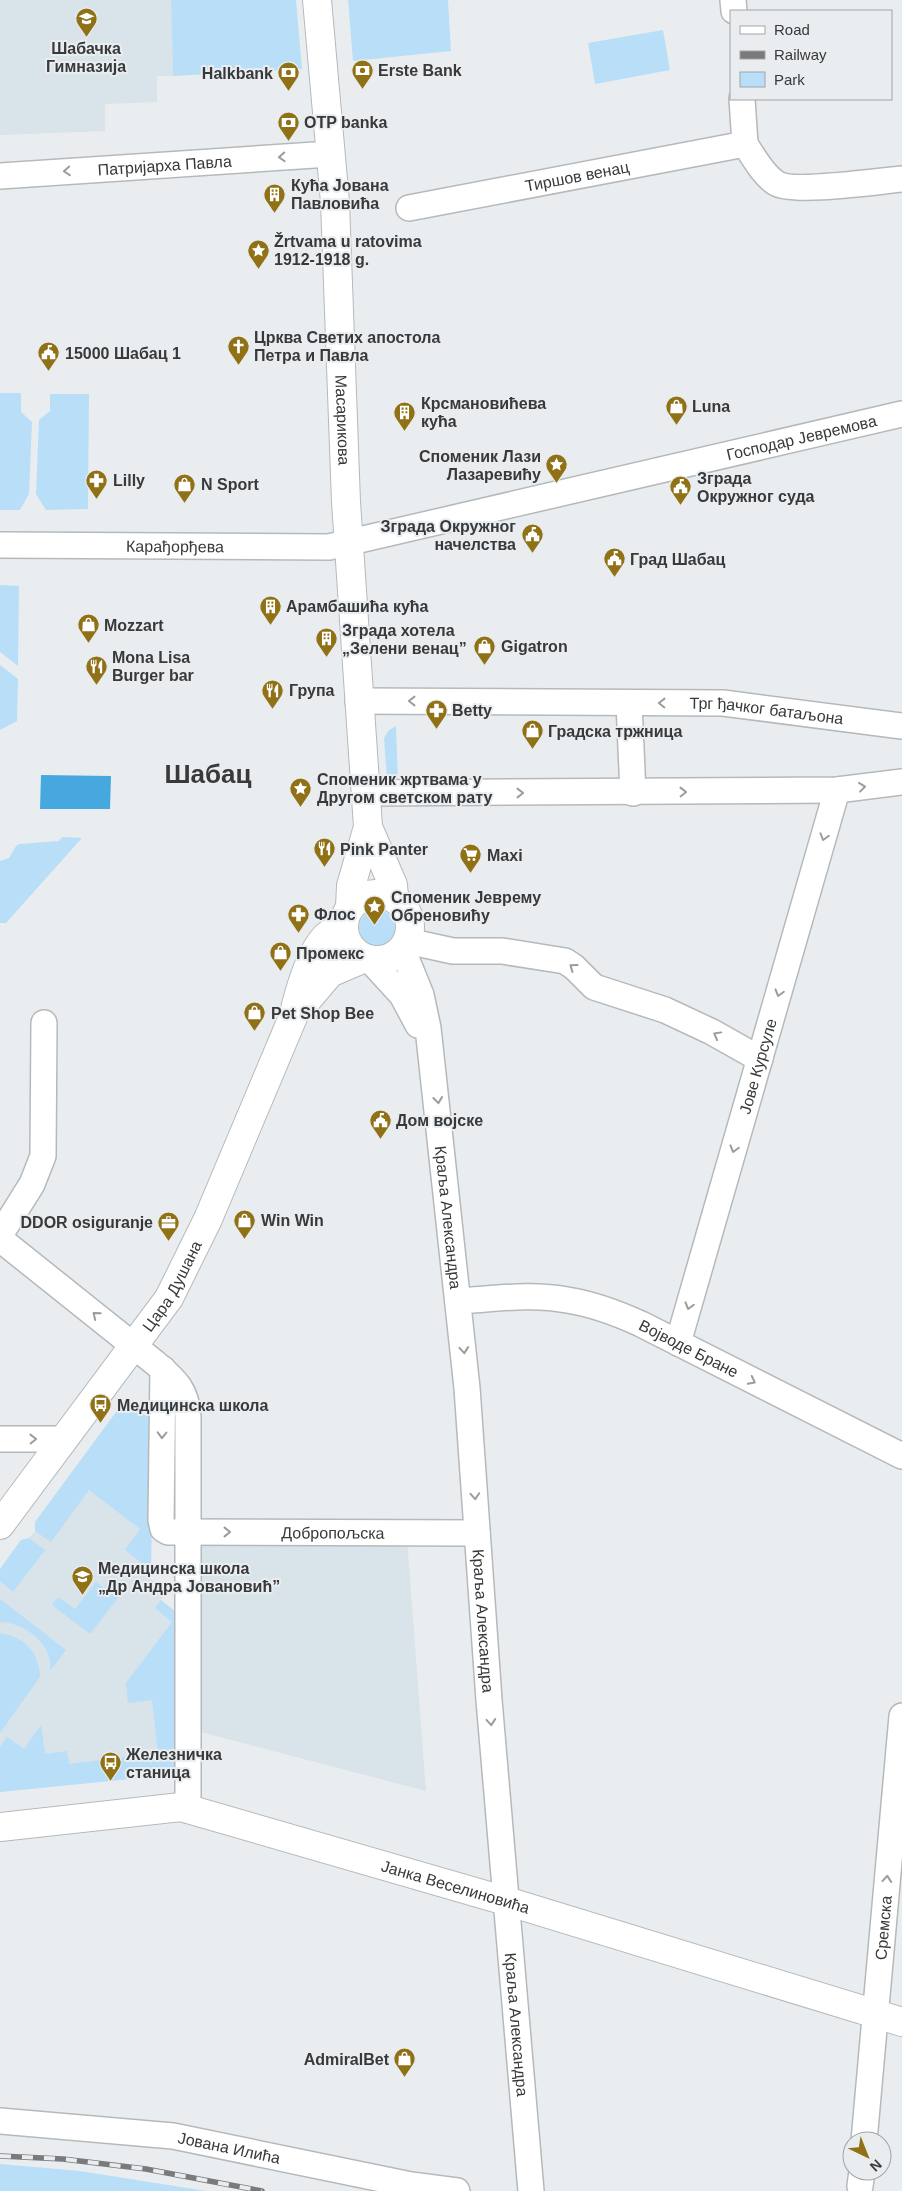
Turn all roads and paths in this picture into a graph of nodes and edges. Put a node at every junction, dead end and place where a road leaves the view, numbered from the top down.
1 (316, 0) edge
2 (743, 122) edge
3 (330, 154) junction
4 (0, 176) edge
5 (902, 179) edge
6 (409, 208) dead end
7 (902, 414) edge
8 (349, 543) junction
9 (0, 545) edge
10 (358, 701) junction
11 (629, 703) junction
12 (902, 726) edge
13 (902, 782) edge
14 (837, 790) junction
15 (634, 792) junction
16 (366, 793) junction
17 (368, 827) junction
18 (394, 898) junction
19 (347, 917) junction
20 (404, 945) junction
21 (367, 959) junction
22 (293, 1017) junction
23 (44, 1023) dead end
24 (431, 1052) junction
25 (760, 1059) junction
26 (0, 1235) edge
27 (0, 1239) edge
28 (459, 1302) junction
29 (678, 1343) junction
30 (135, 1345) junction
31 (65, 1438) junction
32 (0, 1439) edge
33 (902, 1456) edge
34 (0, 1525) edge
35 (188, 1532) junction
36 (477, 1533) junction
37 (902, 1716) edge
38 (188, 1810) junction
39 (0, 1827) edge
40 (506, 1901) junction
41 (874, 2015) junction
42 (902, 2022) edge
43 (0, 2121) edge
44 (865, 2131) edge
45 (458, 2191) edge
46 (531, 2191) edge

1 - 3 main road, Масарикова
2 - 5 street, Тиршов венац
2 - 6 street, Тиршов венац
3 -> 4 street, Патријарха Павла
3 - 8 main road, Масарикова
7 - 8 street, Господар Јевремова
8 - 9 street, Карађорђева
8 - 10 main road
11 -> 10 street, Трг ђачког батаљона
10 - 16 main road
12 -> 11 street, Трг ђачког батаљона
11 - 15 street
14 -> 13 street
15 -> 14 street
14 -> 25 street, Јове Курсуле
16 -> 15 street
16 - 17 main road
17 - 18 main road
17 - 19 main road
18 - 19 main road
18 - 20 main road
19 - 21 main road
19 - 22 main road, Цара Душана
20 - 21 main road
20 - 24 street, Краља Александра
25 -> 20 street
21 - 22 main road, Цара Душана
21 - 24 street, Краља Александра
22 - 30 main road, Цара Душана
23 - 26 street
24 -> 28 street, Краља Александра
25 -> 29 street, Јове Курсуле
30 -> 27 street
28 - 29 street, Војводе Бране
28 -> 36 street, Краља Александра
29 -> 33 street, Војводе Бране
30 - 31 main road, Цара Душана
30 - 35 street
32 -> 31 street
31 - 34 main road, Цара Душана
35 -> 36 street, Добропољска
35 - 38 street
36 -> 40 street, Краља Александра
41 -> 37 street, Сремска
38 - 39 main road, Јанка Веселиновића
38 - 40 main road, Јанка Веселиновића
40 - 41 main road, Јанка Веселиновића
40 - 46 street, Краља Александра
41 - 42 main road, Јанка Веселиновића
41 - 44 street, Сремска
43 - 45 street, Јована Илића

